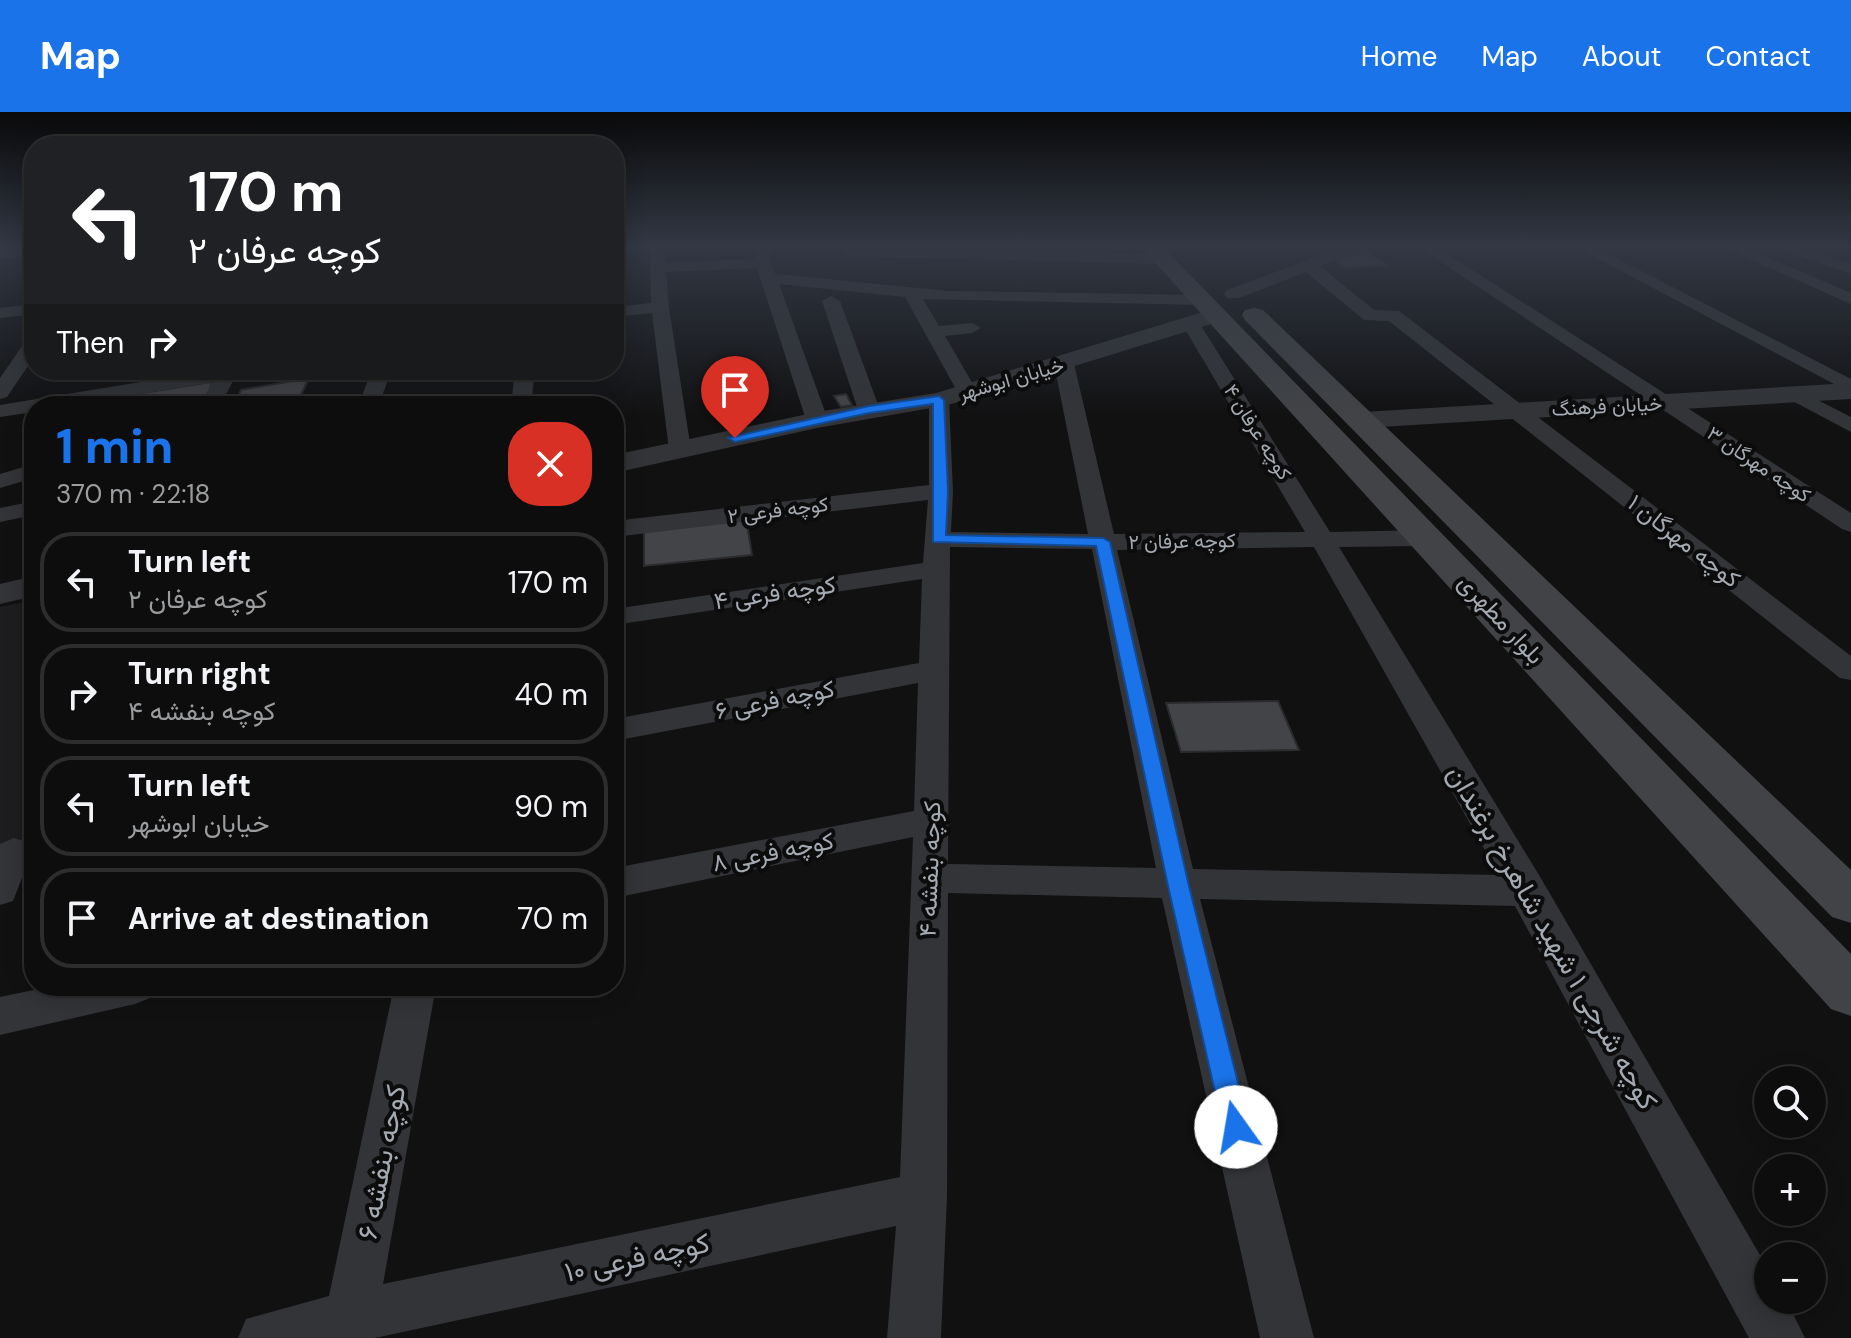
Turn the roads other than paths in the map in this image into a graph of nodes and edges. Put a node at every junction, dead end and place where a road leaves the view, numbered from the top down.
1 (660, 303) edge
2 (779, 303) edge
3 (832, 303) edge
4 (917, 303) edge
5 (1106, 303) edge
6 (1206, 303) edge
7 (1221, 303) edge
8 (1354, 303) edge
9 (1513, 303) edge
10 (1690, 303) edge
11 (660, 307) junction
12 (1210, 308) junction
13 (24, 310) edge
14 (624, 311) edge
15 (0, 313) edge
16 (972, 328) dead end
17 (932, 332) junction
18 (24, 358) edge
19 (1064, 364) junction
20 (181, 380) edge
21 (1851, 389) edge
22 (967, 391) junction
23 (0, 393) edge
24 (1796, 395) junction
25 (88, 396) edge
26 (939, 400) junction
27 (1667, 403) junction
28 (24, 407) edge
29 (869, 410) junction
30 (0, 411) edge
31 (1517, 411) junction
32 (817, 420) junction
33 (1363, 420) junction
34 (1851, 426) edge
35 (680, 450) junction
36 (624, 462) edge
37 (24, 474) edge
38 (0, 481) edge
39 (941, 491) junction
40 (24, 510) edge
41 (0, 515) edge
42 (1851, 524) edge
43 (624, 528) edge
44 (1426, 538) junction
45 (938, 539) junction
46 (1324, 539) junction
47 (1103, 542) junction
48 (936, 569) junction
49 (24, 588) edge
50 (0, 594) edge
51 (624, 616) edge
52 (935, 670) junction
53 (1851, 671) edge
54 (624, 728) edge
55 (932, 820) junction
56 (14, 852) dead end
57 (930, 878) junction
58 (624, 881) edge
59 (1178, 886) junction
60 (0, 890) edge
61 (1529, 891) junction
62 (1851, 902) edge
63 (1851, 992) edge
64 (90, 996) edge
65 (413, 996) edge
66 (0, 1016) edge
67 (923, 1196) junction
68 (348, 1328) edge
69 (265, 1338) edge
70 (914, 1338) edge
71 (1287, 1338) edge
72 (1778, 1338) edge

1 - 11 street
2 - 32 street
3 - 29 street
4 - 17 street
5 - 12 street
6 - 12 main road, بلوار مطهری
7 - 12 street
8 - 31 street, کوچه مهرگان ۱
9 - 27 street, کوچه مهرگان ۳
10 - 21 street
11 - 14 street
11 - 35 street
12 - 19 street, خیابان ابوشهر
12 - 33 main road, بلوار مطهری
12 - 44 main road, بلوار مطهری
12 - 46 street, کوچه عرفان ۴
13 - 15 street
16 - 17 street
17 - 22 street
18 - 23 street
19 - 22 street, خیابان ابوشهر
19 - 47 street
20 - 25 street
21 - 24 street, خیابان فرهنگ
22 - 26 street, خیابان ابوشهر
24 - 27 street, خیابان فرهنگ
24 - 34 street
26 - 29 street, خیابان ابوشهر
26 - 39 street, کوچه بنفشه ۴
27 - 31 street, خیابان فرهنگ
27 - 42 street, کوچه مهرگان ۳
28 - 30 street
29 - 32 street, خیابان ابوشهر
31 - 33 street, خیابان فرهنگ
31 - 53 street, کوچه مهرگان ۱
32 - 35 street, خیابان ابوشهر
33 - 62 main road, بلوار مطهری
35 - 36 street, خیابان ابوشهر
37 - 38 street
39 - 43 street, کوچه فرعی ۲
39 - 45 street, کوچه بنفشه ۴
40 - 41 street
44 - 46 street, کوچه عرفان ۲
44 - 63 main road, بلوار مطهری
45 - 47 street, کوچه عرفان ۲
45 - 48 street, کوچه بنفشه ۴
46 - 47 street, کوچه عرفان ۲
46 - 61 street, کوچه شرجی ۱ شهید شاهرخ برغندان
47 - 59 street
48 - 51 street, کوچه فرعی ۴
48 - 52 street, کوچه بنفشه ۴
49 - 50 street
52 - 54 street, کوچه فرعی ۶
52 - 55 street, کوچه بنفشه ۴
55 - 57 street, کوچه بنفشه ۴
55 - 58 street, کوچه فرعی ۸
56 - 60 street
57 - 59 street
57 - 67 street, کوچه بنفشه ۴
59 - 61 street
59 - 71 street
61 - 72 street, کوچه شرجی ۱ شهید شاهرخ برغندان
64 - 66 street
65 - 68 street, کوچه بنفشه ۶
67 - 68 street, کوچه فرعی ۱۰
67 - 70 street, کوچه بنفشه ۴
68 - 69 street, کوچه فرعی ۱۰

